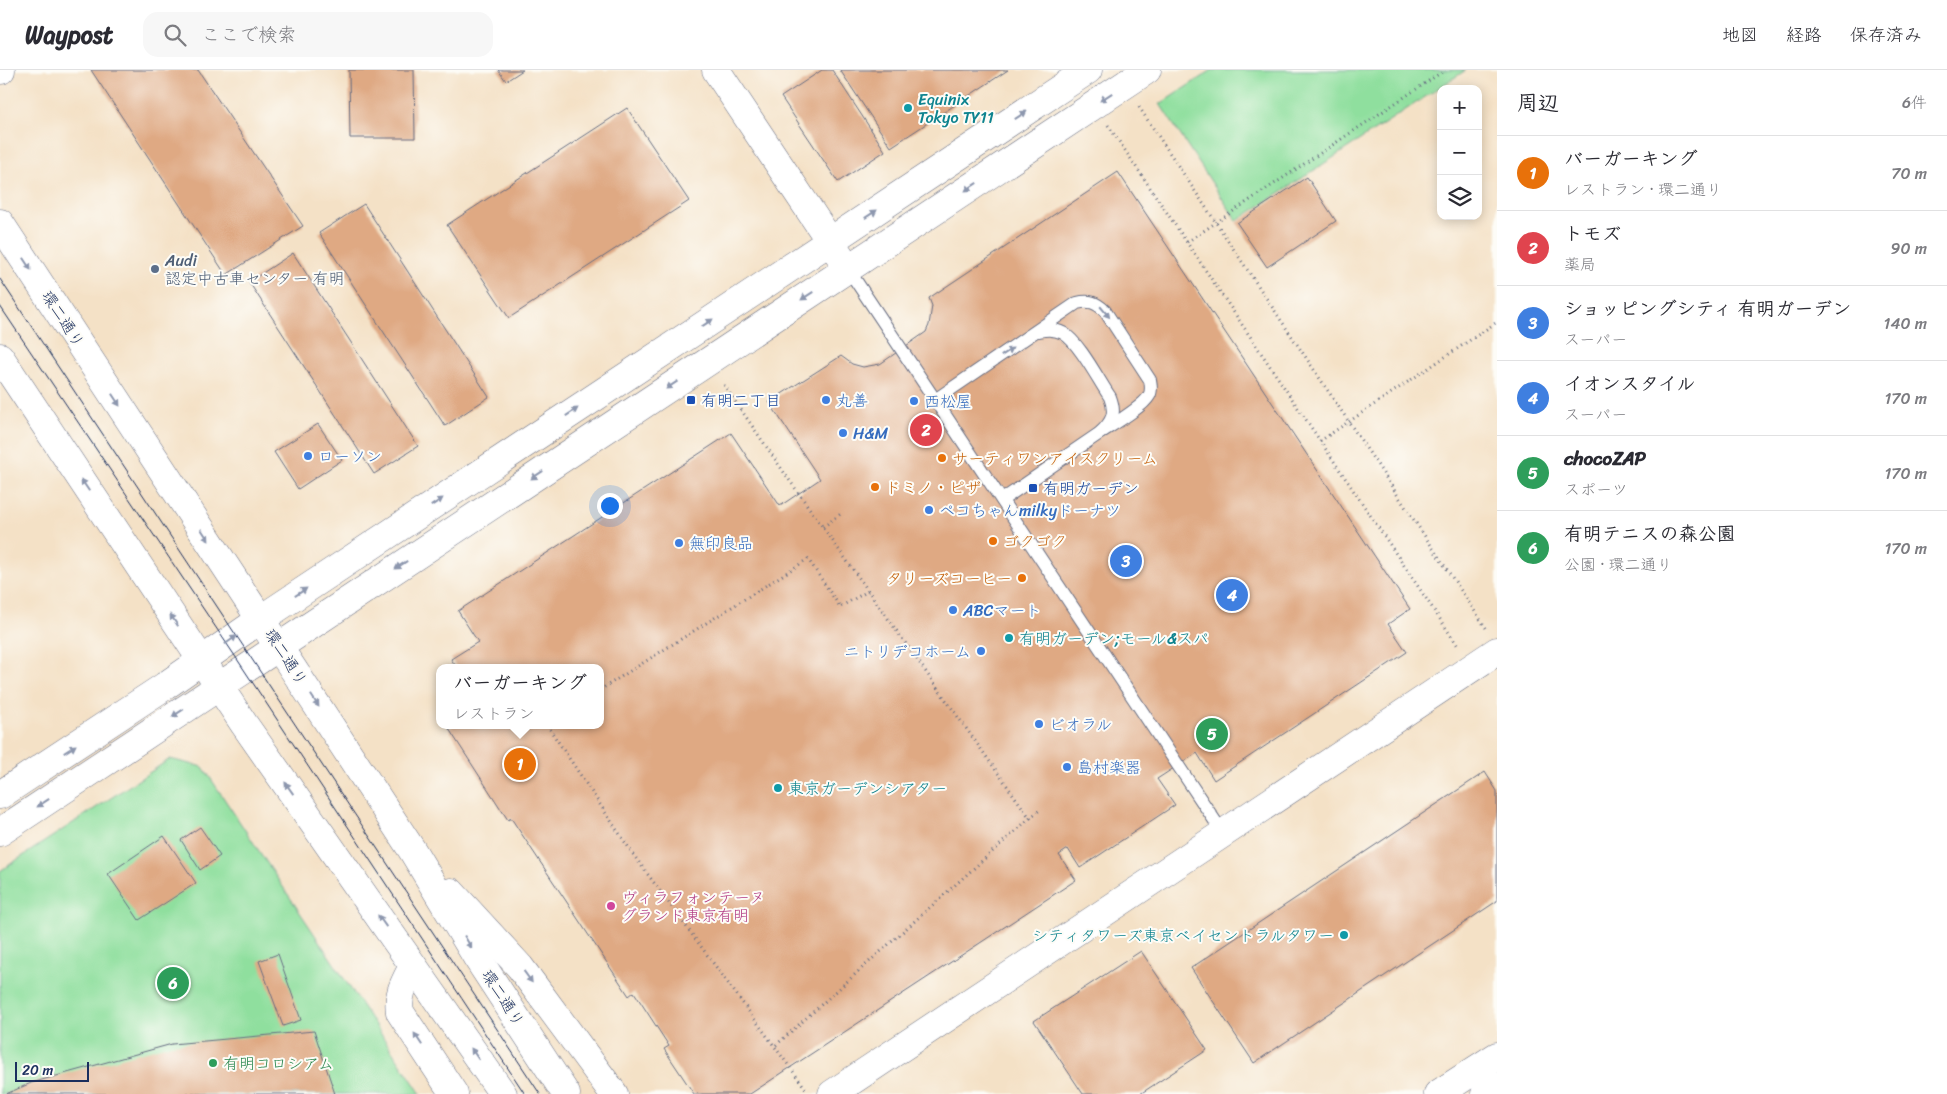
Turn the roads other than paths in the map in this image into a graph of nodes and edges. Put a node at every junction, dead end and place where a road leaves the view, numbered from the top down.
1 (716, 70) edge
2 (1088, 70) edge
3 (1147, 70) edge
4 (0, 223) edge
5 (830, 241) junction
6 (848, 269) junction
7 (1037, 331) junction
8 (0, 358) edge
9 (936, 400) junction
10 (1100, 433) junction
11 (1002, 500) junction
12 (261, 619) junction
13 (1491, 639) edge
14 (279, 646) junction
15 (202, 661) junction
16 (219, 686) junction
17 (0, 795) edge
18 (0, 832) edge
19 (1223, 833) junction
20 (412, 850) junction
21 (413, 966) junction
22 (1497, 1056) edge
23 (1497, 1067) edge
24 (1497, 1086) edge
25 (1443, 1091) edge
26 (454, 1094) edge
27 (503, 1094) edge
28 (566, 1094) edge
29 (614, 1094) edge
30 (832, 1094) edge
31 (1484, 1094) edge

1 - 5 main road
5 -> 2 main road
3 -> 6 main road
4 -> 12 main road, 環二通り
5 - 6 main road
12 -> 5 main road
6 - 9 lane
6 -> 14 main road
9 -> 7 lane
7 - 10 lane
7 -> 10 lane
15 -> 8 main road
9 - 11 lane
10 - 11 lane
11 - 19 lane
12 - 14 main road, 環二通り
15 -> 12 main road
13 - 19 main road
14 - 16 main road
14 -> 20 main road, 環二通り
15 - 16 main road
17 -> 15 main road
16 -> 18 main road
21 -> 16 main road
19 - 30 main road
20 -> 28 main road, 環二通り
20 -> 29 main road
26 -> 21 main road
27 -> 21 main road
22 - 25 main road
23 - 25 main road
24 - 31 main road

